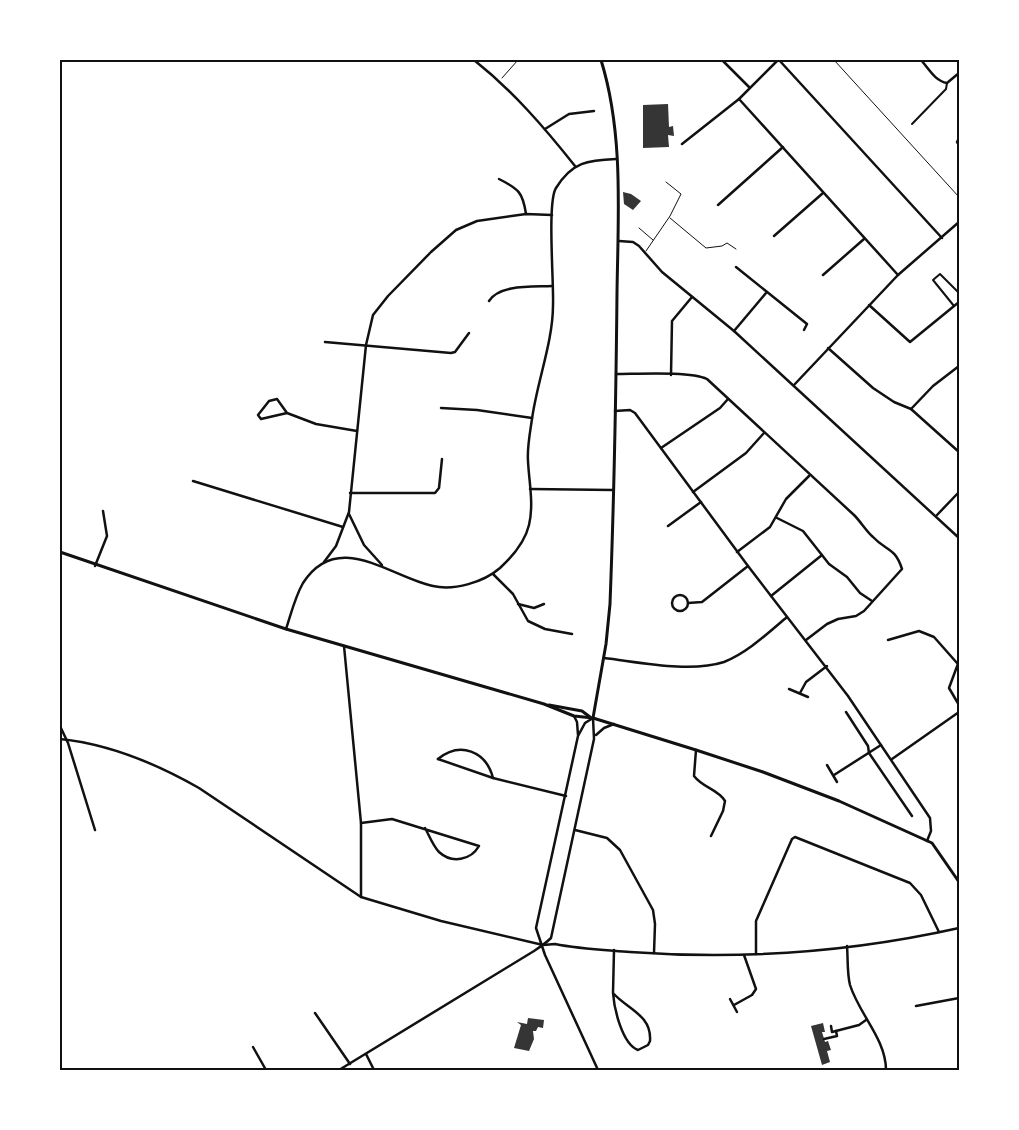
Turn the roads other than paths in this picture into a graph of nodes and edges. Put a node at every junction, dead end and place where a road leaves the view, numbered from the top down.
1 (474, 60) edge
2 (601, 60) edge
3 (722, 60) edge
4 (778, 60) edge
5 (921, 60) edge
6 (959, 73) edge
7 (947, 83) junction
8 (749, 87) junction
9 (739, 99) junction
10 (594, 111) dead end
11 (912, 124) dead end
12 (545, 129) junction
13 (959, 138) edge
14 (682, 144) dead end
15 (959, 145) edge
16 (783, 147) junction
17 (616, 159) junction
18 (575, 166) junction
19 (500, 179) dead end
20 (666, 182) dead end
21 (823, 193) junction
22 (718, 205) dead end
23 (526, 214) junction
24 (552, 215) junction
25 (669, 218) junction
26 (959, 222) edge
27 (639, 228) dead end
28 (774, 236) dead end
29 (942, 238) junction
30 (864, 239) junction
31 (619, 241) junction
32 (653, 241) junction
33 (736, 249) dead end
34 (646, 252) junction
35 (736, 268) dead end
36 (823, 275) dead end
37 (898, 275) junction
38 (552, 286) junction
39 (766, 293) junction
40 (959, 293) edge
41 (692, 297) junction
42 (489, 301) dead end
43 (959, 302) edge
44 (869, 305) junction
45 (954, 306) junction
46 (804, 330) dead end
47 (734, 331) junction
48 (468, 333) dead end
49 (325, 342) dead end
50 (366, 345) junction
51 (828, 348) junction
52 (959, 366) edge
53 (616, 374) junction
54 (671, 375) junction
55 (794, 385) junction
56 (728, 399) junction
57 (441, 408) dead end
58 (911, 409) junction
59 (615, 411) junction
60 (287, 413) junction
61 (532, 418) junction
62 (357, 431) junction
63 (764, 433) junction
64 (661, 448) junction
65 (958, 449) edge
66 (442, 459) dead end
67 (809, 476) junction
68 (193, 481) dead end
69 (530, 488) junction
70 (613, 490) junction
71 (693, 492) junction
72 (959, 492) edge
73 (350, 493) junction
74 (701, 502) junction
75 (103, 511) dead end
76 (349, 512) junction
77 (937, 516) junction
78 (777, 518) junction
79 (668, 526) dead end
80 (343, 527) junction
81 (959, 538) edge
82 (60, 552) edge
83 (737, 552) junction
84 (822, 555) junction
85 (323, 564) junction
86 (95, 566) junction
87 (383, 566) junction
88 (748, 566) junction
89 (493, 574) junction
90 (771, 596) junction
91 (872, 601) junction
92 (688, 603) junction
93 (518, 604) junction
94 (544, 604) dead end
95 (787, 617) junction
96 (286, 629) junction
97 (572, 634) dead end
98 (806, 640) junction
99 (888, 640) dead end
100 (344, 646) junction
101 (604, 658) junction
102 (958, 662) edge
103 (827, 666) junction
104 (789, 689) dead end
105 (800, 692) junction
106 (808, 697) dead end
107 (544, 704) junction
108 (959, 705) edge
109 (846, 712) dead end
110 (959, 712) edge
111 (574, 716) junction
112 (592, 717) junction
113 (616, 724) junction
114 (60, 726) edge
115 (578, 736) junction
116 (595, 736) junction
117 (60, 739) edge
118 (65, 739) junction
119 (882, 745) junction
120 (696, 750) junction
121 (870, 753) junction
122 (892, 759) junction
123 (827, 765) dead end
124 (834, 776) junction
125 (493, 778) junction
126 (838, 782) dead end
127 (566, 796) junction
128 (912, 816) dead end
129 (361, 823) junction
130 (424, 828) junction
131 (95, 830) dead end
132 (575, 830) junction
133 (711, 836) dead end
134 (927, 841) junction
135 (959, 882) edge
136 (361, 897) junction
137 (959, 928) edge
138 (939, 932) junction
139 (543, 945) junction
140 (847, 946) junction
141 (614, 950) junction
142 (654, 953) junction
143 (756, 954) junction
144 (744, 955) junction
145 (613, 993) junction
146 (959, 998) edge
147 (730, 999) dead end
148 (734, 1006) junction
149 (916, 1006) dead end
150 (738, 1012) dead end
151 (315, 1013) dead end
152 (866, 1020) junction
153 (831, 1026) dead end
154 (836, 1030) junction
155 (824, 1039) dead end
156 (253, 1047) dead end
157 (366, 1054) junction
158 (350, 1064) junction
159 (266, 1070) edge
160 (339, 1070) edge
161 (374, 1070) edge
162 (598, 1070) edge
163 (886, 1070) edge

1 - 12 street
2 - 17 street
3 - 8 street
4 - 8 street
4 - 29 street
5 - 7 street
6 - 7 street
7 - 11 street
8 - 9 street
9 - 14 street
9 - 16 street
10 - 12 street
12 - 18 street
13 - 15 street
16 - 21 street
16 - 22 street
17 - 18 street
17 - 31 street
18 - 24 street
19 - 23 street
20 - 25 lane
21 - 28 street
21 - 30 street
23 - 24 street
23 - 50 street
24 - 38 street
25 - 32 lane
25 - 33 lane
26 - 29 street
27 - 32 lane
29 - 37 street
30 - 36 street
30 - 37 street
31 - 34 street
31 - 53 street
32 - 34 lane
34 - 41 street
35 - 39 street
37 - 44 street
38 - 42 street
38 - 61 street
39 - 46 street
39 - 47 street
40 - 45 street
41 - 47 street
41 - 54 street
43 - 45 street
44 - 45 street
44 - 51 street
47 - 55 street
48 - 50 street
49 - 50 street
50 - 62 street
51 - 55 street
51 - 58 street
52 - 58 street
53 - 54 street
53 - 59 street
54 - 56 street
55 - 77 street
56 - 63 street
56 - 64 street
57 - 61 street
58 - 65 street
59 - 64 street
59 - 70 street
60 - 60 street
60 - 62 street
61 - 69 street
62 - 73 street
63 - 67 street
63 - 71 street
64 - 71 street
66 - 73 street
67 - 78 street
67 - 91 street
68 - 80 street
69 - 70 street
69 - 89 street
70 - 101 street
71 - 74 street
72 - 77 street
73 - 76 street
74 - 79 street
74 - 83 street
75 - 86 street
76 - 80 street
76 - 87 street
77 - 81 street
78 - 83 street
78 - 84 street
80 - 85 street
82 - 86 street
83 - 88 street
84 - 90 street
84 - 91 street
85 - 87 street
85 - 96 street
86 - 96 street
87 - 89 street
88 - 90 street
88 - 92 street
89 - 93 street
90 - 95 street
91 - 98 street
92 - 92 street
93 - 94 street
93 - 97 street
95 - 98 street
95 - 101 street
96 - 100 street
98 - 103 street
99 - 102 street
100 - 107 street
100 - 129 street
101 - 112 street
102 - 108 street
103 - 105 street
103 - 119 street
104 - 105 street
105 - 106 street
107 - 111 street
107 - 112 street
109 - 121 street
110 - 122 street
111 - 112 street
111 - 115 street
112 - 113 street
112 - 115 street
112 - 116 street
113 - 116 street
113 - 120 street
114 - 118 street
115 - 127 street
116 - 132 street
117 - 118 street
118 - 131 street
118 - 136 street
119 - 121 street
119 - 122 street
120 - 133 street
120 - 134 street
121 - 124 street
121 - 128 street
122 - 134 street
123 - 124 street
124 - 126 street
125 - 125 street
125 - 127 street
127 - 139 street
129 - 130 street
129 - 136 street
130 - 130 street
132 - 139 street
132 - 142 street
134 - 135 street
136 - 139 street
137 - 138 street
138 - 140 street
138 - 143 street
139 - 141 street
139 - 157 street
139 - 162 street
140 - 143 street
140 - 152 street
141 - 142 street
141 - 145 street
142 - 144 street
143 - 144 street
144 - 148 street
145 - 145 street
146 - 149 street
147 - 148 street
148 - 150 street
151 - 158 street
152 - 154 street
152 - 163 street
153 - 154 street
154 - 155 street
156 - 159 street
157 - 158 street
157 - 161 street
158 - 160 street

